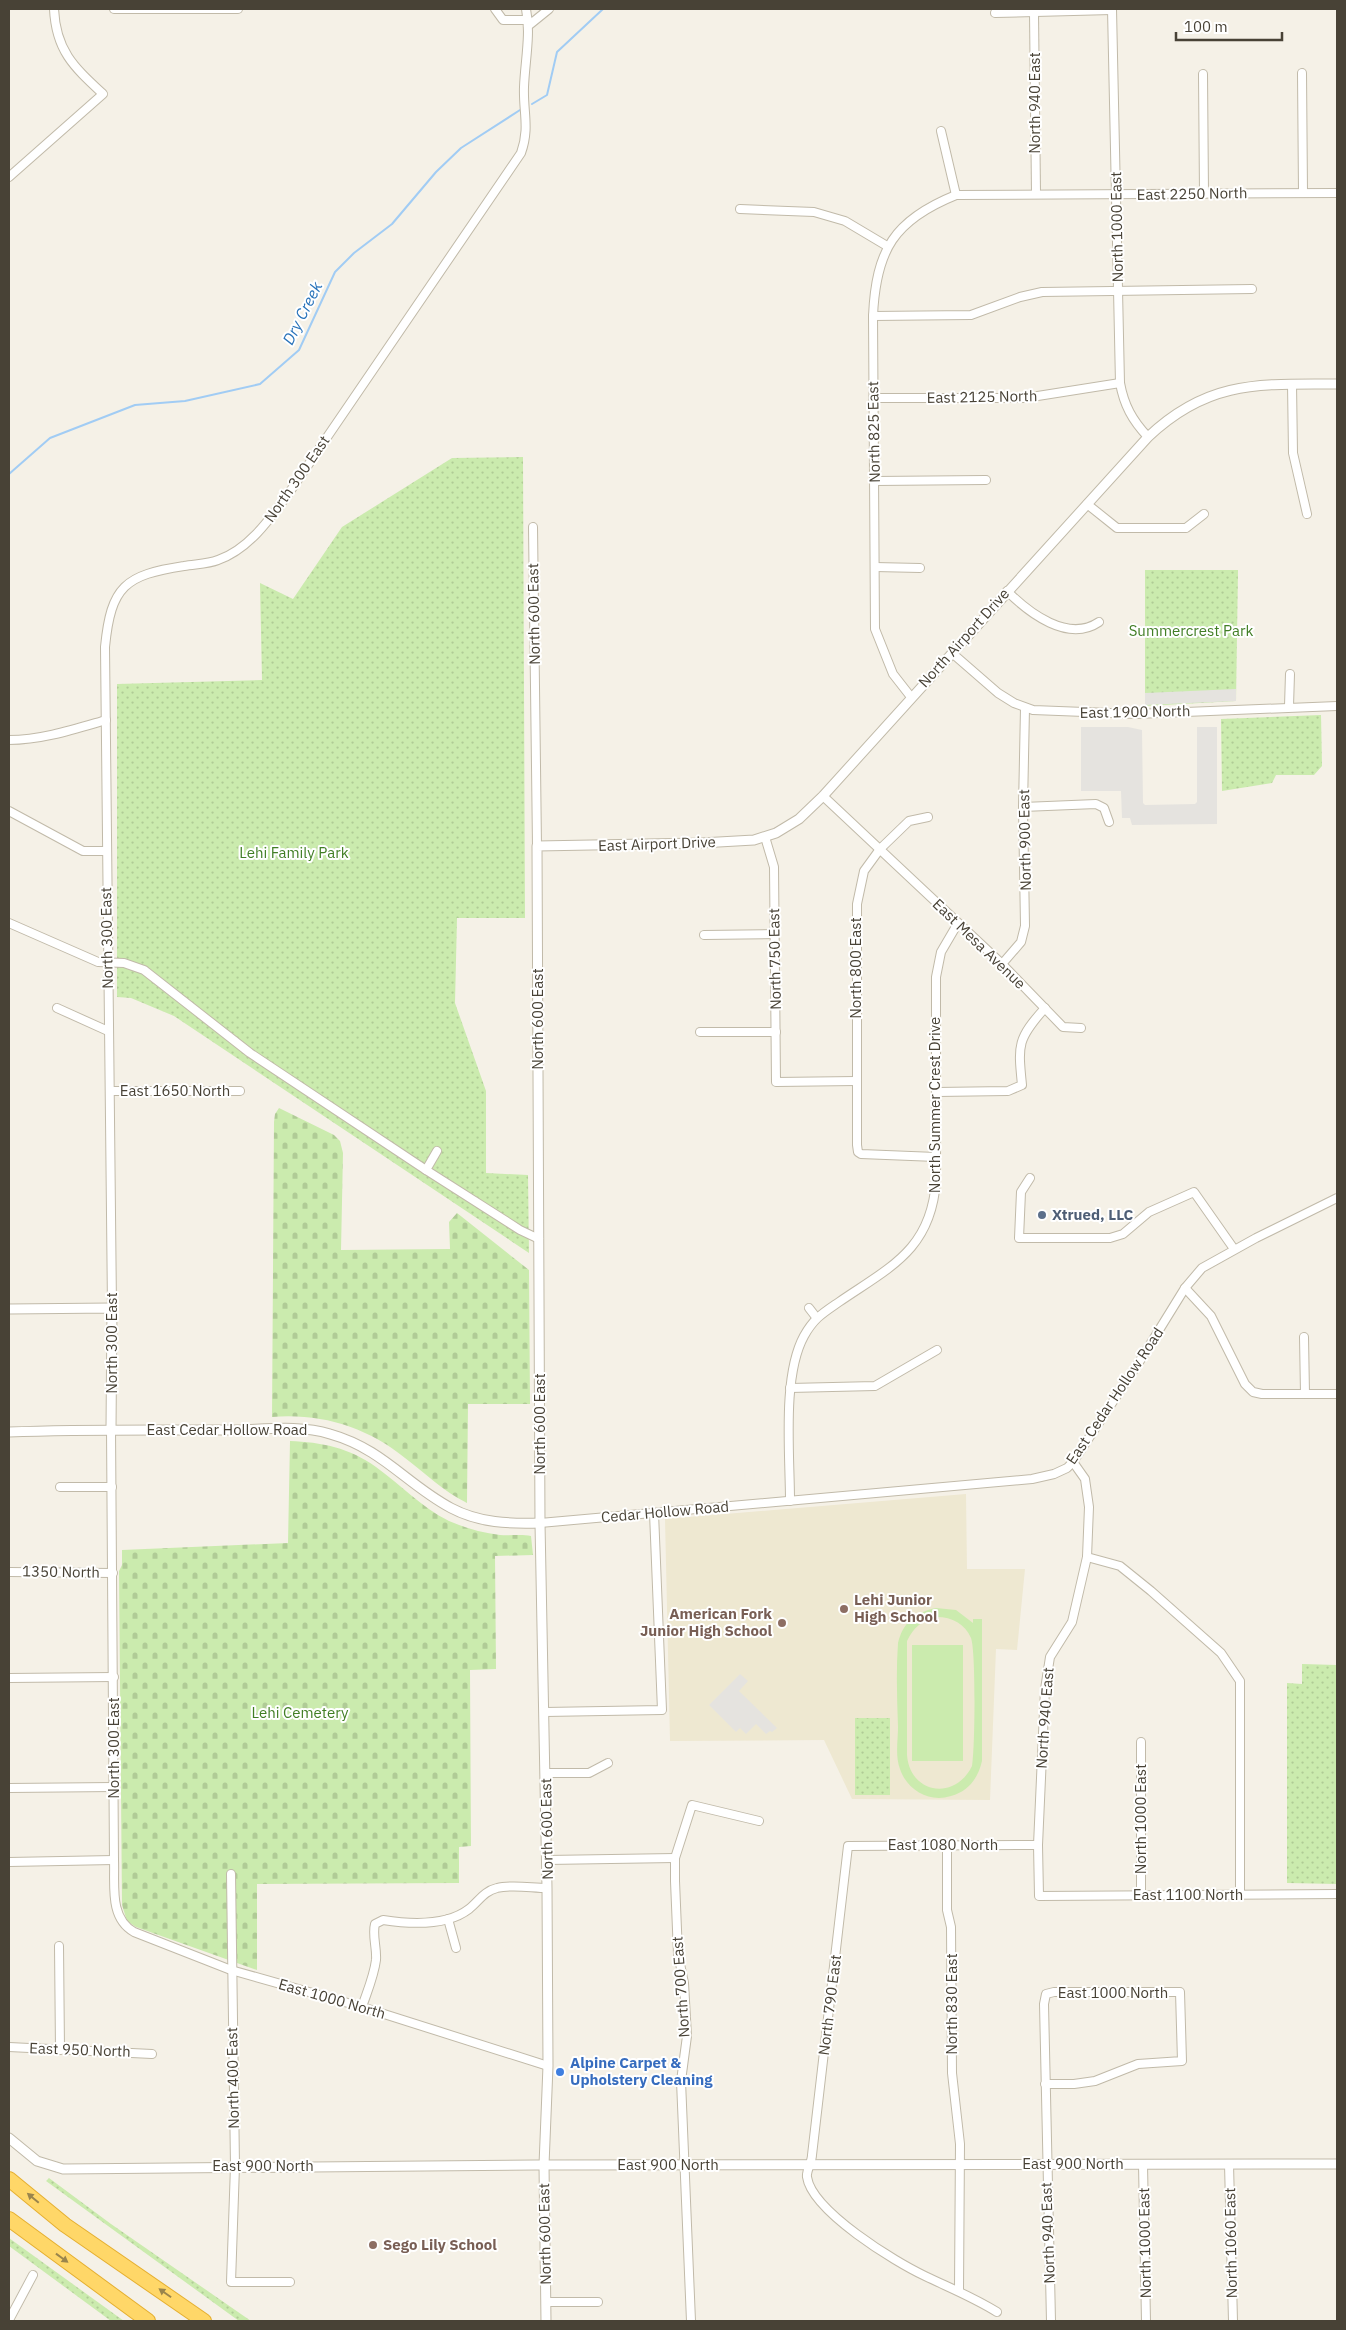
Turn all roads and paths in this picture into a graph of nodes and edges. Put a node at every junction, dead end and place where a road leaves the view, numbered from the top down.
1 (54, 9) edge
2 (114, 9) edge
3 (238, 9) edge
4 (495, 9) edge
5 (526, 9) edge
6 (549, 9) edge
7 (1112, 9) edge
8 (160, 10) edge
9 (995, 13) dead end
10 (1034, 13) junction
11 (528, 23) junction
12 (1302, 73) dead end
13 (1203, 74) dead end
14 (941, 131) dead end
15 (9, 177) edge
16 (1303, 193) junction
17 (1337, 193) edge
18 (1036, 194) junction
19 (1204, 194) junction
20 (956, 195) junction
21 (1118, 195) junction
22 (740, 208) dead end
23 (887, 246) junction
24 (1252, 290) dead end
25 (1118, 292) junction
26 (873, 316) junction
27 (1120, 383) junction
28 (1292, 384) junction
29 (1337, 384) edge
30 (873, 398) junction
31 (1148, 437) junction
32 (986, 480) dead end
33 (875, 481) junction
34 (1087, 504) junction
35 (1204, 514) dead end
36 (1307, 514) dead end
37 (533, 527) dead end
38 (875, 567) junction
39 (920, 568) dead end
40 (1007, 591) junction
41 (1100, 622) dead end
42 (952, 653) junction
43 (1290, 674) dead end
44 (912, 696) junction
45 (1290, 706) junction
46 (1337, 706) edge
47 (1026, 708) junction
48 (106, 720) junction
49 (9, 740) edge
50 (823, 796) junction
51 (1023, 807) junction
52 (9, 811) edge
53 (928, 817) dead end
54 (1109, 822) dead end
55 (776, 833) joint
56 (765, 837) junction
57 (537, 846) junction
58 (880, 849) junction
59 (107, 851) junction
60 (9, 923) edge
61 (958, 923) junction
62 (776, 934) junction
63 (704, 935) dead end
64 (107, 962) junction
65 (1002, 964) junction
66 (57, 1008) dead end
67 (1045, 1008) junction
68 (1081, 1028) dead end
69 (108, 1031) junction
70 (700, 1032) dead end
71 (776, 1032) junction
72 (856, 1082) junction
73 (110, 1091) junction
74 (240, 1091) dead end
75 (937, 1092) junction
76 (437, 1151) dead end
77 (936, 1156) junction
78 (426, 1170) junction
79 (1030, 1178) dead end
80 (1337, 1198) edge
81 (539, 1239) junction
82 (1234, 1250) junction
83 (1185, 1288) junction
84 (112, 1308) junction
85 (809, 1308) dead end
86 (9, 1309) edge
87 (816, 1317) junction
88 (1304, 1337) dead end
89 (938, 1350) dead end
90 (790, 1388) junction
91 (1305, 1394) junction
92 (1337, 1394) edge
93 (112, 1429) junction
94 (9, 1432) edge
95 (1073, 1462) junction
96 (60, 1487) dead end
97 (112, 1487) junction
98 (790, 1501) junction
99 (654, 1513) junction
100 (540, 1523) junction
101 (1087, 1557) junction
102 (9, 1572) edge
103 (113, 1572) junction
104 (114, 1677) junction
105 (9, 1678) edge
106 (545, 1712) junction
107 (1141, 1742) dead end
108 (608, 1763) dead end
109 (546, 1773) junction
110 (114, 1787) junction
111 (9, 1788) edge
112 (759, 1821) dead end
113 (947, 1844) junction
114 (1038, 1845) junction
115 (848, 1846) joint
116 (675, 1858) junction
117 (114, 1860) junction
118 (547, 1860) junction
119 (9, 1862) edge
120 (231, 1874) dead end
121 (548, 1888) junction
122 (1337, 1894) edge
123 (1141, 1895) junction
124 (1240, 1895) junction
125 (1039, 1896) joint
126 (448, 1919) junction
127 (121, 1922) joint
128 (60, 1946) dead end
129 (456, 1948) dead end
130 (232, 1970) junction
131 (1046, 1994) joint
132 (362, 2007) junction
133 (9, 2047) edge
134 (60, 2050) junction
135 (152, 2054) dead end
136 (548, 2066) junction
137 (1045, 2084) junction
138 (9, 2138) edge
139 (811, 2164) junction
140 (960, 2164) junction
141 (1046, 2164) junction
142 (1143, 2164) junction
143 (1229, 2164) junction
144 (1337, 2164) edge
145 (544, 2165) junction
146 (686, 2165) junction
147 (235, 2166) junction
148 (9, 2179) edge
149 (9, 2219) edge
150 (32, 2275) dead end
151 (290, 2282) dead end
152 (960, 2290) junction
153 (546, 2302) junction
154 (598, 2302) dead end
155 (997, 2312) dead end
156 (9, 2320) edge
157 (148, 2321) edge
158 (204, 2321) edge
159 (546, 2321) edge
160 (691, 2321) edge
161 (1051, 2321) edge
162 (1146, 2321) edge
163 (1232, 2321) edge

1 - 15 street
2 - 8 street
3 - 8 street
4 - 11 street
5 - 11 street
6 - 11 street
7 - 10 street
7 - 21 street, North 1000 East
9 - 10 street
10 - 18 street, North 940 East
11 - 48 street, North 300 East
12 - 16 street
13 - 19 street
14 - 20 street
16 - 17 street, East 2250 North
16 - 19 street, East 2250 North
18 - 20 street, East 2250 North
18 - 21 street, East 2250 North
19 - 21 street, East 2250 North
20 - 23 street, North 825 East
21 - 25 street, North 1000 East
22 - 23 street
23 - 26 street, North 825 East
24 - 25 street
25 - 26 street
25 - 27 street, North 1000 East
26 - 30 street, North 825 East
27 - 30 street, East 2125 North
27 - 31 street, North 1000 East
28 - 29 street
28 - 31 street
28 - 36 street
30 - 33 street, North 825 East
31 - 34 street, North Airport Drive
32 - 33 street
33 - 38 street, North 825 East
34 - 35 street
34 - 40 street, North Airport Drive
37 - 57 street, North 600 East
38 - 39 street
38 - 44 street, North 825 East
40 - 41 street
40 - 42 street, North Airport Drive
42 - 44 street, North Airport Drive
42 - 47 street, East 1900 North
43 - 45 street
44 - 50 street, North Airport Drive
45 - 46 street, East 1900 North
45 - 47 street, East 1900 North
47 - 51 street, North 900 East
48 - 49 street
48 - 59 street, North 300 East
50 - 55 street, North Airport Drive
50 - 58 street, East Mesa Avenue
51 - 54 street
51 - 65 street, North 900 East
52 - 59 street
53 - 58 street, North 800 East
55 - 56 street, East Airport Drive
56 - 57 street, East Airport Drive
56 - 62 street, North 750 East
57 - 81 street, North 600 East
58 - 61 street, East Mesa Avenue
58 - 72 street, North 800 East
59 - 64 street, North 300 East
60 - 64 street
61 - 65 street, East Mesa Avenue
61 - 75 street, North Summer Crest Drive
62 - 63 street
62 - 71 street, North 750 East
64 - 69 street, North 300 East
64 - 78 street
65 - 67 street, East Mesa Avenue
66 - 69 street
67 - 68 street, East Mesa Avenue
67 - 75 street
69 - 73 street, North 300 East
70 - 71 street
71 - 72 street, North 750 East
72 - 77 street, North 800 East
73 - 74 street, East 1650 North
73 - 84 street, North 300 East
75 - 77 street, North Summer Crest Drive
76 - 78 street
77 - 87 street, North Summer Crest Drive
78 - 81 street
79 - 82 street
80 - 82 street, East Cedar Hollow Road
81 - 100 street, North 600 East
82 - 83 street, East Cedar Hollow Road
83 - 91 street
83 - 95 street, East Cedar Hollow Road
84 - 86 street
84 - 93 street, North 300 East
85 - 87 street
87 - 90 street, North Summer Crest Drive
88 - 91 street
89 - 90 street
90 - 98 street, North Summer Crest Drive
91 - 92 street
93 - 94 street, East Cedar Hollow Road
93 - 97 street, North 300 East
93 - 100 street, East Cedar Hollow Road
95 - 98 street, East Cedar Hollow Road
95 - 101 street, North 940 East
96 - 97 street
97 - 103 street, North 300 East
98 - 99 street, Cedar Hollow Road
99 - 100 street, Cedar Hollow Road
99 - 106 street
100 - 106 street, North 600 East
101 - 114 street, North 940 East
101 - 124 street
102 - 103 street, 1350 North
103 - 104 street, North 300 East
104 - 105 street
104 - 110 street, North 300 East
106 - 109 street, North 600 East
107 - 123 street, North 1000 East
108 - 109 street
109 - 118 street, North 600 East
110 - 111 street
110 - 117 street, North 300 East
112 - 116 street, North 700 East
113 - 114 street, East 1080 North
113 - 115 street, East 1080 North
113 - 140 street, North 830 East
114 - 125 street, North 940 East
115 - 139 street, North 790 East
116 - 118 street
116 - 146 street, North 700 East
117 - 119 street
117 - 127 street, North 300 East
118 - 121 street, North 600 East
120 - 130 street, North 400 East
121 - 126 street
121 - 136 street, North 600 East
122 - 124 street, East 1100 North
123 - 124 street, East 1100 North
123 - 125 street, East 1100 North
126 - 129 street
126 - 132 street
127 - 130 street, East 1000 North
128 - 134 street
130 - 132 street, East 1000 North
130 - 147 street, North 400 East
131 - 137 street, North 940 East
131 - 137 street, East 1000 North
132 - 136 street, East 1000 North
133 - 134 street, East 950 North
134 - 135 street, East 950 North
136 - 145 street, North 600 East
137 - 141 street, North 940 East
138 - 147 street, East 900 North
139 - 140 street, East 900 North
139 - 146 street, East 900 North
139 - 152 street, North 790 East
140 - 141 street, East 900 North
140 - 152 street, North 830 East
141 - 142 street, East 900 North
141 - 161 street, North 940 East
142 - 143 street, East 900 North
142 - 162 street, North 1000 East
143 - 144 street, East 900 North
143 - 163 street, North 1060 East
145 - 146 street, East 900 North
145 - 147 street, East 900 North
145 - 153 street, North 600 East
146 - 160 street, North 700 East
147 - 151 street, North 400 East
158 -> 148 highway
149 -> 157 highway
150 - 156 street
152 - 155 street
153 - 154 street
153 - 159 street, North 600 East

